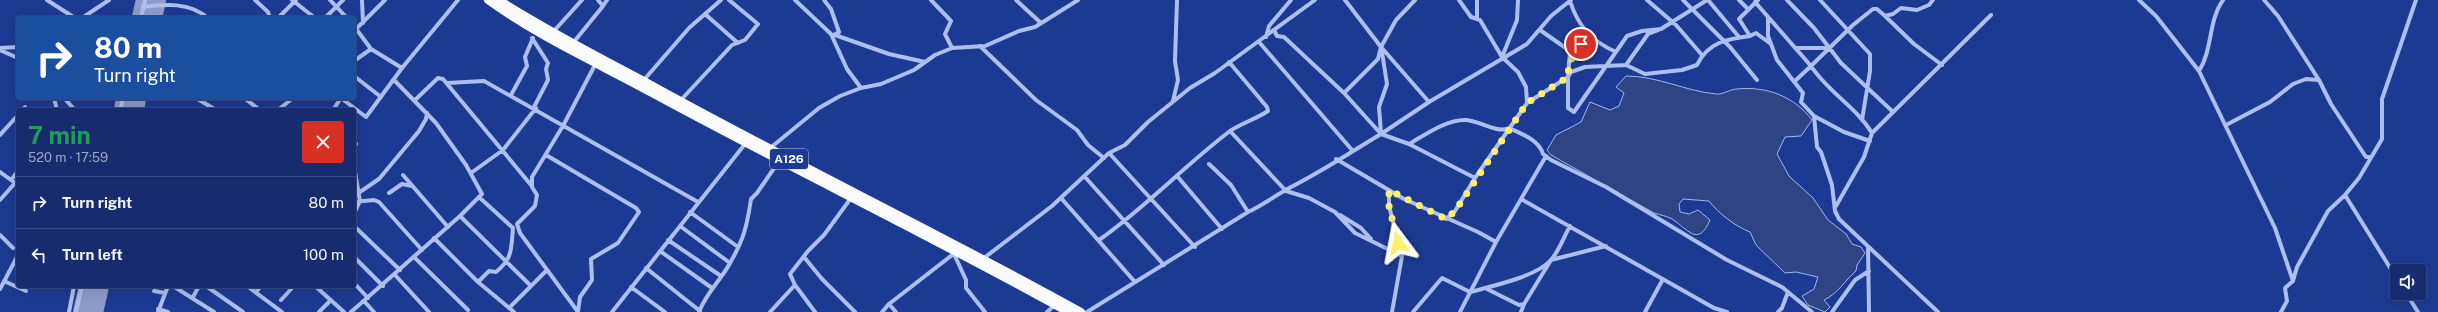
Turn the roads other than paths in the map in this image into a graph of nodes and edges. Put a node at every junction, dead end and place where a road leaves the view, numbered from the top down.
1 (48, 0) edge
2 (109, 0) edge
3 (145, 0) edge
4 (255, 0) edge
5 (330, 0) edge
6 (343, 0) edge
7 (362, 0) edge
8 (385, 0) edge
9 (458, 0) edge
10 (488, 0) edge
11 (499, 0) edge
12 (582, 0) edge
13 (598, 0) edge
14 (607, 0) edge
15 (720, 0) edge
16 (729, 0) edge
17 (795, 0) edge
18 (824, 0) edge
19 (931, 0) edge
20 (1016, 0) edge
21 (1078, 0) edge
22 (1176, 0) edge
23 (1291, 0) edge
24 (1315, 0) edge
25 (1344, 0) edge
26 (1415, 0) edge
27 (1459, 0) edge
28 (1477, 0) edge
29 (1518, 0) edge
30 (1571, 0) edge
31 (1647, 0) edge
32 (1683, 0) edge
33 (1708, 0) edge
34 (1739, 0) edge
35 (1787, 0) edge
36 (1820, 0) edge
37 (1934, 0) edge
38 (2139, 0) edge
39 (2222, 0) edge
40 (2264, 0) edge
41 (2416, 0) edge
42 (295, 1) edge
43 (1756, 1) edge
44 (603, 6) junction
45 (143, 7) junction
46 (337, 7) junction
47 (1692, 9) junction
48 (1748, 9) junction
49 (705, 14) junction
50 (1990, 15) dead end
51 (72, 16) edge
52 (85, 16) edge
53 (141, 16) edge
54 (204, 16) edge
55 (269, 16) edge
56 (280, 16) edge
57 (313, 16) edge
58 (327, 16) edge
59 (345, 16) edge
60 (1885, 16) junction
61 (1768, 17) junction
62 (1478, 18) junction
63 (1672, 22) junction
64 (363, 23) junction
65 (1041, 23) junction
66 (356, 28) edge
67 (1661, 29) junction
68 (356, 30) edge
69 (1274, 30) junction
70 (1540, 30) junction
71 (1848, 31) junction
72 (553, 32) junction
73 (1586, 33) junction
74 (534, 34) junction
75 (834, 35) junction
76 (1750, 36) junction
77 (1266, 37) junction
78 (1739, 37) junction
79 (1723, 40) junction
80 (1259, 42) junction
81 (573, 43) junction
82 (738, 43) junction
83 (1771, 44) junction
84 (980, 46) junction
85 (16, 47) edge
86 (1381, 47) junction
87 (952, 48) junction
88 (1796, 48) junction
89 (1829, 48) junction
90 (0, 49) edge
91 (371, 49) junction
92 (1616, 52) junction
93 (1702, 55) junction
94 (16, 57) edge
95 (1502, 57) junction
96 (356, 59) edge
97 (598, 61) junction
98 (925, 62) junction
99 (1229, 62) junction
100 (1569, 63) junction
101 (1605, 65) junction
102 (1626, 65) junction
103 (1942, 65) junction
104 (1811, 66) junction
105 (402, 68) junction
106 (2199, 71) junction
107 (1568, 77) junction
108 (356, 78) edge
109 (394, 80) junction
110 (1756, 80) dead end
111 (2319, 80) junction
112 (643, 81) junction
113 (1795, 81) junction
114 (447, 83) junction
115 (1867, 87) junction
116 (861, 88) junction
117 (1344, 93) junction
118 (510, 95) junction
119 (381, 97) junction
120 (66, 100) edge
121 (199, 100) edge
122 (247, 100) edge
123 (284, 100) edge
124 (290, 100) edge
125 (344, 100) edge
126 (415, 100) junction
127 (679, 101) junction
128 (1173, 102) junction
129 (1429, 102) junction
130 (286, 103) junction
131 (1527, 103) junction
132 (73, 108) edge
133 (213, 108) edge
134 (257, 108) edge
135 (282, 108) edge
136 (354, 108) edge
137 (535, 108) junction
138 (356, 109) edge
139 (427, 112) junction
140 (1892, 112) junction
141 (1814, 116) junction
142 (16, 117) edge
143 (1862, 120) junction
144 (564, 124) junction
145 (2226, 125) junction
146 (1509, 128) junction
147 (1230, 131) junction
148 (1872, 133) junction
149 (1381, 134) junction
150 (0, 135) edge
151 (1870, 141) junction
152 (745, 144) junction
153 (1409, 144) junction
154 (769, 149) junction
155 (503, 150) junction
156 (1352, 150) junction
157 (1109, 153) junction
158 (546, 155) junction
159 (1546, 156) junction
160 (2371, 157) junction
161 (1104, 158) junction
162 (1336, 159) junction
163 (779, 161) junction
164 (1209, 164) dead end
165 (0, 172) edge
166 (471, 173) junction
167 (357, 174) edge
168 (403, 175) dead end
169 (1085, 176) junction
170 (1177, 176) junction
171 (1475, 178) junction
172 (15, 183) edge
173 (412, 186) junction
174 (532, 187) junction
175 (1286, 190) junction
176 (1389, 190) junction
177 (360, 193) junction
178 (390, 193) dead end
179 (356, 195) edge
180 (2345, 196) junction
181 (480, 198) junction
182 (851, 198) junction
183 (1061, 198) junction
184 (1521, 199) junction
185 (0, 200) edge
186 (1152, 200) junction
187 (360, 201) junction
188 (356, 202) edge
189 (698, 202) junction
190 (1836, 206) junction
191 (356, 210) edge
192 (690, 212) junction
193 (1248, 212) junction
194 (1335, 212) junction
195 (460, 216) junction
196 (1446, 219) junction
197 (1124, 220) junction
198 (680, 226) junction
199 (1570, 226) junction
200 (448, 227) junction
201 (356, 228) edge
202 (1222, 229) junction
203 (0, 235) edge
204 (434, 238) junction
205 (668, 240) junction
206 (1099, 240) junction
207 (1372, 241) junction
208 (1496, 242) junction
209 (1195, 246) junction
210 (1606, 246) junction
211 (738, 247) junction
212 (1868, 247) junction
213 (13, 248) dead end
214 (422, 250) junction
215 (660, 251) junction
216 (955, 253) junction
217 (1402, 256) junction
218 (414, 257) junction
219 (804, 257) junction
220 (984, 258) junction
221 (16, 259) edge
222 (356, 259) edge
223 (1551, 260) junction
224 (507, 262) junction
225 (730, 263) junction
226 (1164, 265) junction
227 (646, 268) junction
228 (2390, 268) edge
229 (400, 270) junction
230 (547, 270) junction
231 (1869, 271) junction
232 (395, 275) junction
233 (721, 276) junction
234 (1663, 278) junction
235 (4, 281) junction
236 (2293, 281) junction
237 (478, 282) junction
238 (1134, 282) junction
239 (795, 285) junction
240 (16, 286) edge
241 (356, 286) edge
242 (382, 286) junction
243 (531, 286) junction
244 (631, 287) junction
245 (19, 288) edge
246 (74, 288) edge
247 (82, 288) edge
248 (167, 288) edge
249 (177, 288) edge
250 (199, 288) edge
251 (209, 288) edge
252 (250, 288) edge
253 (259, 288) edge
254 (292, 288) edge
255 (318, 288) edge
256 (712, 288) junction
257 (1485, 288) junction
258 (0, 289) edge
259 (26, 291) dead end
260 (154, 291) dead end
261 (256, 292) junction
262 (1470, 292) junction
263 (1788, 292) junction
264 (165, 293) junction
265 (193, 297) junction
266 (366, 299) junction
267 (281, 300) dead end
268 (331, 300) junction
269 (2410, 300) edge
270 (889, 304) junction
271 (1524, 304) junction
272 (1055, 305) junction
273 (509, 308) junction
274 (158, 310) edge
275 (468, 310) dead end
276 (699, 311) edge
277 (69, 312) edge
278 (76, 312) edge
279 (168, 312) edge
280 (214, 312) edge
281 (243, 312) edge
282 (282, 312) edge
283 (320, 312) edge
284 (344, 312) edge
285 (351, 312) edge
286 (374, 312) edge
287 (429, 312) edge
288 (514, 312) edge
289 (578, 312) edge
290 (612, 312) edge
291 (665, 312) edge
292 (770, 312) edge
293 (815, 312) edge
294 (855, 312) edge
295 (882, 312) edge
296 (896, 312) edge
297 (985, 312) edge
298 (1047, 312) edge
299 (1068, 312) edge
300 (1081, 312) edge
301 (1087, 312) edge
302 (1392, 312) edge
303 (1413, 312) edge
304 (1460, 312) edge
305 (1521, 312) edge
306 (1645, 312) edge
307 (1727, 312) edge
308 (1778, 312) edge
309 (1812, 312) edge
310 (1832, 312) edge
311 (1869, 312) edge
312 (1938, 312) edge
313 (2280, 312) edge
314 (2418, 312) edge

1 - 51 street
2 - 52 street
3 - 45 street
4 - 55 street
5 - 46 street
6 - 46 street
7 - 64 street
8 - 64 street
9 - 105 street
10 - 74 highway, A126
11 - 72 highway, A126
12 - 72 street
13 - 44 street
14 - 44 street
15 - 49 street
16 - 82 street
17 - 75 street
18 - 75 street
19 - 87 street
20 - 65 street
21 - 65 street
22 - 128 street
23 - 77 street
24 - 69 street
25 - 86 street
26 - 86 street
27 - 62 street
28 - 62 street
29 - 95 street
30 - 70 street
30 - 73 street
31 - 63 street
32 - 47 street
33 - 47 street
33 - 78 street
34 - 48 street
35 - 89 street
36 - 71 street
37 - 60 street
38 - 106 street
39 - 106 street
40 - 111 street
41 - 160 street
42 - 56 street
42 - 57 street
43 - 48 street
43 - 61 street
44 - 81 street
45 - 53 street
45 - 54 street
46 - 58 street
46 - 59 street
47 - 63 street
47 - 79 street
48 - 76 street
49 - 82 street
49 - 112 street
50 - 103 street
60 - 71 street
60 - 103 street
61 - 83 street
61 - 88 street
62 - 95 street
63 - 67 street
63 - 93 street
64 - 66 street
65 - 84 street
67 - 92 street
67 - 102 street
68 - 91 street
69 - 77 street
69 - 117 street
70 - 95 street
70 - 100 street
71 - 89 street
71 - 115 street
72 - 81 highway, A126
73 - 92 street
73 - 100 street
74 - 97 highway, A126
74 - 118 street
74 - 137 street
75 - 98 street
75 - 116 street
76 - 78 street
76 - 83 street
77 - 80 street
78 - 79 street
79 - 93 street
79 - 110 street
80 - 99 street
80 - 156 street
81 - 97 highway, A126
82 - 127 street
83 - 113 street
84 - 87 street
84 - 161 street
85 - 90 street
86 - 117 street
86 - 129 street
86 - 149 street
87 - 98 street
88 - 89 street
88 - 104 street
89 - 104 street
89 - 115 street
90 - 94 street
91 - 96 street
91 - 105 street
92 - 101 street
93 - 102 street
95 - 129 street
95 - 131 street
97 - 112 highway, A126
97 - 144 street
97 - 152 highway, A126
98 - 116 street
99 - 128 street
99 - 147 street
100 - 107 street
101 - 102 street
101 - 107 street
101 - 107 street
103 - 140 street
104 - 113 street
104 - 143 street
105 - 109 street
106 - 145 street
107 - 131 street
108 - 119 street
109 - 119 street
109 - 126 street
111 - 145 street
111 - 160 street
112 - 127 highway, A126
113 - 141 street
114 - 118 street
114 - 126 street
114 - 155 street
115 - 140 street
115 - 143 street
116 - 154 street
117 - 149 street
118 - 137 street
119 - 138 street
120 - 132 street
121 - 133 street
122 - 134 street
123 - 130 street
124 - 130 street
125 - 136 street
126 - 139 street
127 - 154 highway, A126
128 - 157 street
129 - 149 street
130 - 135 street
131 - 146 street
137 - 144 street
137 - 155 street
139 - 166 street
139 - 177 street
140 - 148 street
141 - 151 street
141 - 190 street
142 - 150 street
143 - 148 street
144 - 158 street
144 - 189 street
145 - 236 street
146 - 153 street
146 - 159 street
146 - 171 street
147 - 170 street
147 - 175 street
148 - 151 street
149 - 153 street
149 - 156 street
151 - 190 street
152 - 163 highway, A126
152 - 189 street
153 - 171 street
154 - 220 highway, A126
155 - 166 street
155 - 174 street
156 - 162 street
157 - 161 street
157 - 186 street
158 - 174 street
158 - 289 street
159 - 184 street
159 - 263 street
160 - 180 street
161 - 169 street
162 - 175 street
162 - 176 street
163 - 182 highway, A126
163 - 211 street
164 - 193 street
165 - 172 street
166 - 181 street
167 - 177 street
168 - 173 street
169 - 183 street
169 - 197 street
170 - 186 street
170 - 202 street
171 - 196 street
172 - 185 street
173 - 178 street
173 - 200 street
174 - 230 street
175 - 193 street
175 - 194 street
176 - 196 street
176 - 217 street
177 - 179 street
177 - 187 street
180 - 228 street
180 - 236 street
181 - 195 street
181 - 224 street
182 - 216 highway, A126
182 - 219 street
183 - 206 street
183 - 220 street
184 - 199 street
184 - 208 street
186 - 197 street
186 - 209 street
187 - 188 street
187 - 191 street
187 - 214 street
189 - 192 street
190 - 212 street
192 - 198 street
192 - 211 street
193 - 202 street
194 - 207 street
194 - 207 street
195 - 200 street
195 - 224 street
196 - 208 street
197 - 206 street
197 - 226 street
198 - 205 street
198 - 225 street
199 - 210 street
199 - 223 street
200 - 204 street
201 - 229 street
202 - 209 street
203 - 213 street
204 - 214 street
204 - 237 street
205 - 215 street
205 - 233 street
206 - 238 street
207 - 217 street
208 - 262 street
209 - 226 street
210 - 223 street
210 - 234 street
211 - 225 street
212 - 231 street
212 - 312 street
214 - 218 street
215 - 227 street
215 - 256 street
216 - 270 street
216 - 272 highway, A126
216 - 297 street
217 - 302 street
218 - 229 street
218 - 275 street
219 - 239 street
219 - 294 street
220 - 300 highway, A126
221 - 235 street
222 - 242 street
223 - 257 street
223 - 271 street
224 - 237 street
224 - 243 street
225 - 233 street
226 - 238 street
227 - 244 street
227 - 276 street
229 - 232 street
230 - 243 street
230 - 289 street
231 - 310 street
231 - 311 street
232 - 242 street
232 - 287 street
233 - 256 street
234 - 306 street
234 - 307 street
235 - 240 street
235 - 258 street
236 - 313 street
237 - 273 street
238 - 301 street
239 - 292 street
239 - 293 street
241 - 266 street
242 - 266 street
243 - 273 street
244 - 290 street
244 - 291 street
245 - 259 street
246 - 277 street
247 - 278 street
248 - 264 street
249 - 265 street
250 - 265 street
251 - 281 street
252 - 261 street
253 - 261 street
254 - 267 street
255 - 268 street
256 - 276 street
257 - 262 street
257 - 271 street
260 - 264 street
261 - 282 street
262 - 303 street
262 - 304 street
263 - 308 street
263 - 309 street
264 - 274 street
265 - 280 street
266 - 285 street
266 - 286 street
268 - 283 street
268 - 284 street
269 - 314 street
270 - 295 street
270 - 296 street
271 - 305 street
272 - 298 street
272 - 299 highway, A126
273 - 288 street
274 - 279 street

